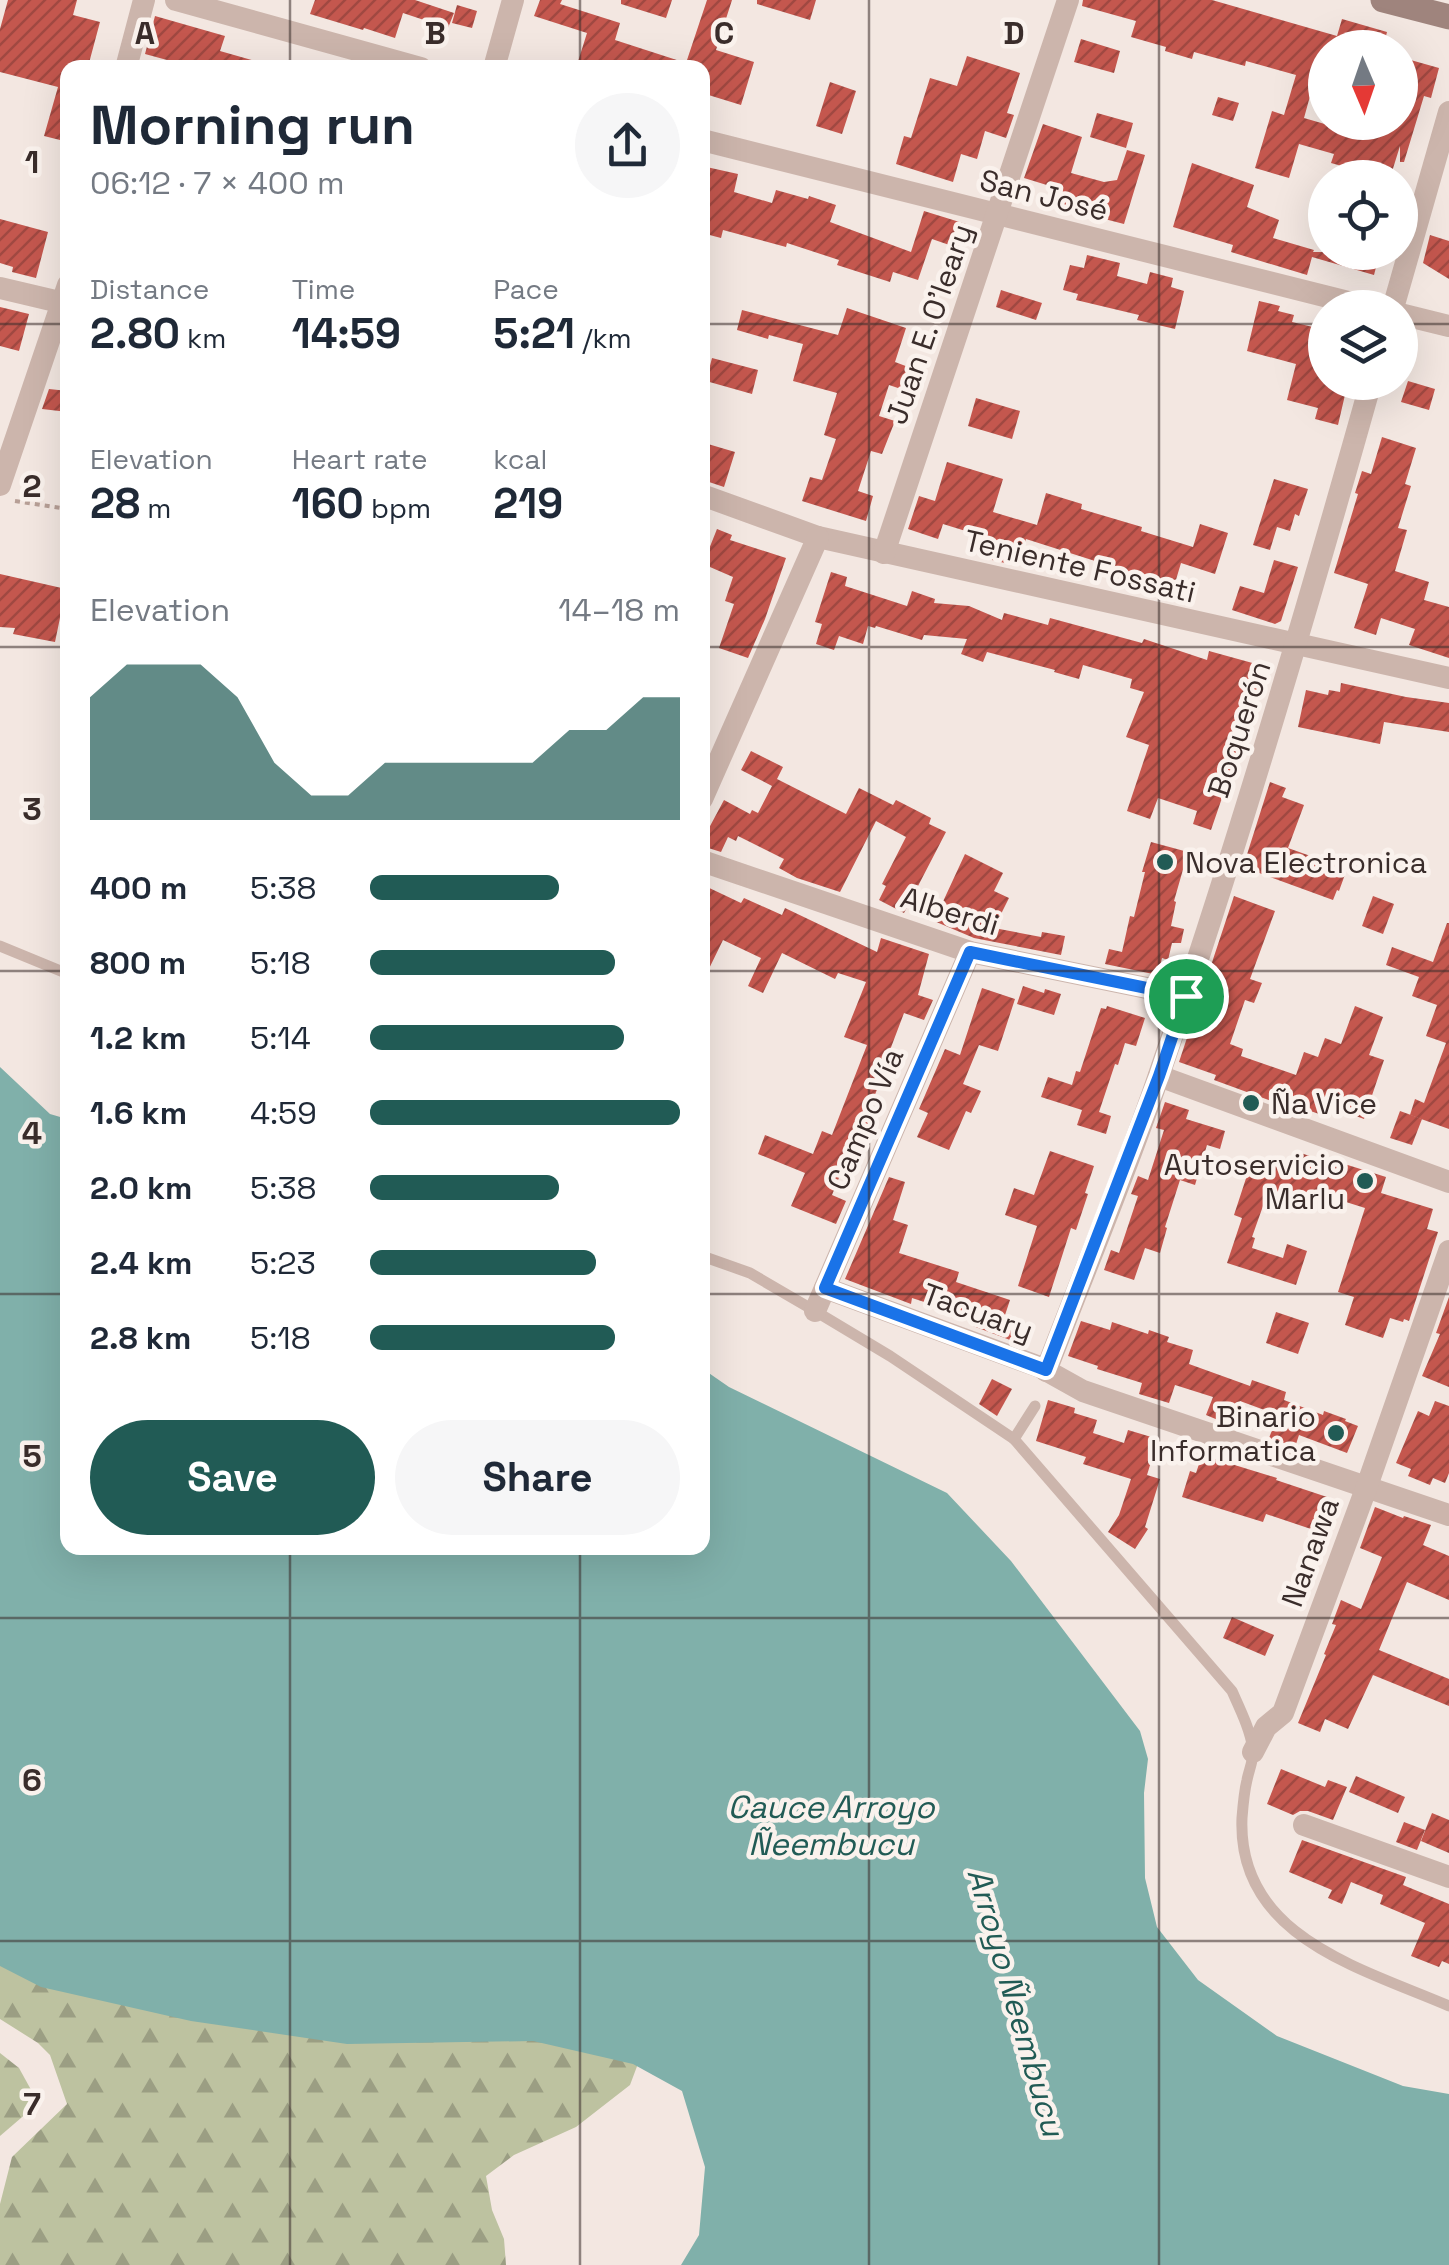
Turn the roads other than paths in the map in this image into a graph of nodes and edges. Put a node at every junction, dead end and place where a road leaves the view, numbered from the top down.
1 (144, 0) edge
2 (176, 0) edge
3 (512, 0) edge
4 (1068, 0) edge
5 (1383, 0) edge
6 (1449, 17) edge
7 (128, 60) edge
8 (392, 60) edge
9 (496, 60) edge
10 (1449, 112) edge
11 (710, 142) edge
12 (997, 214) junction
13 (0, 288) edge
14 (1398, 290) edge
15 (1308, 292) edge
16 (60, 296) edge
17 (60, 314) edge
18 (1418, 318) edge
19 (1449, 326) edge
20 (1367, 400) edge
21 (0, 485) edge
22 (710, 498) edge
23 (818, 537) junction
24 (884, 553) junction
25 (1297, 645) junction
26 (1449, 678) edge
27 (710, 781) edge
28 (710, 864) edge
29 (0, 946) edge
30 (970, 952) junction
31 (60, 971) edge
32 (1186, 996) junction
33 (1159, 1076) junction
34 (1449, 1182) edge
35 (1449, 1251) edge
36 (710, 1259) edge
37 (825, 1288) junction
38 (815, 1310) junction
39 (1046, 1370) junction
40 (1035, 1406) dead end
41 (1014, 1439) junction
42 (1366, 1486) junction
43 (1449, 1515) edge
44 (1254, 1752) junction
45 (1304, 1825) dead end
46 (1449, 1877) edge
47 (1449, 2006) edge

1 - 7 street
2 - 8 street
3 - 9 street
4 - 12 street, Juan E. O'leary
5 - 6 street
10 - 14 street
11 - 12 street, San José
12 - 15 street, San José
12 - 24 street, Juan E. O'leary
13 - 16 street
17 - 21 street
18 - 19 street
20 - 25 street, Boquerón
22 - 23 street, Teniente Fossati
23 - 24 street, Teniente Fossati
23 - 27 street
24 - 25 street, Teniente Fossati
25 - 26 street, Teniente Fossati
25 - 32 street, Boquerón
28 - 30 street, Alberdi
29 - 31 lane
30 - 32 street, Alberdi
30 - 37 street, Campo Vía
32 - 33 street, Boquerón
33 - 34 street
33 - 39 street, Boquerón
35 - 42 street, Nanawa
36 - 38 lane
37 - 38 street, Campo Vía
37 - 39 street, Tacuary
38 - 41 lane
39 - 42 street, Tacuary
40 - 41 lane
41 - 44 lane
42 - 43 street, Tacuary
42 - 44 street, Nanawa
44 - 47 lane
45 - 46 street

